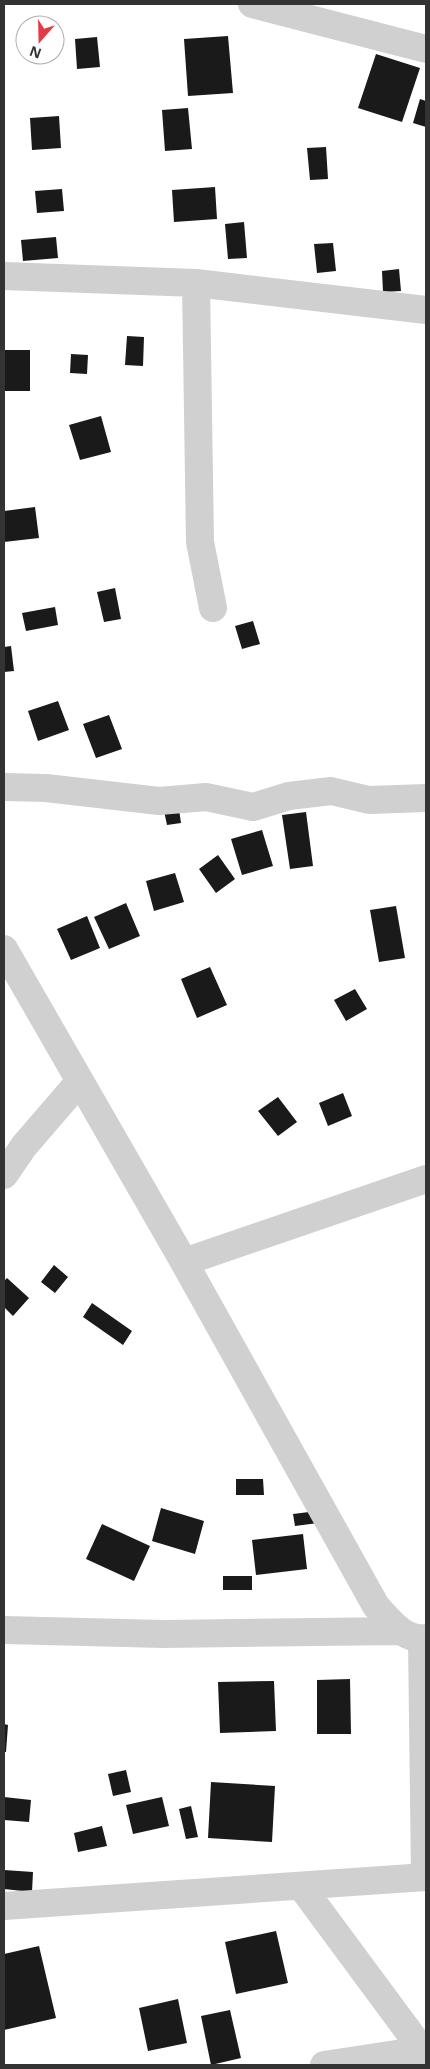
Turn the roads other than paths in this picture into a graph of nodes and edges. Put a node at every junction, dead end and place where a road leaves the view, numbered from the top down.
1 (252, 4) edge
2 (426, 48) edge
3 (4, 276) edge
4 (196, 283) junction
5 (426, 310) edge
6 (213, 608) dead end
7 (4, 787) edge
8 (426, 798) edge
9 (4, 949) edge
10 (80, 1081) junction
11 (4, 1175) edge
12 (426, 1179) edge
13 (184, 1262) junction
14 (4, 1630) edge
15 (416, 1636) edge
16 (426, 1877) edge
17 (300, 1886) junction
18 (4, 1906) edge
19 (424, 2053) edge
20 (324, 2065) edge

1 - 2 street
3 - 4 street
4 - 5 street
4 - 6 street
7 - 8 street
9 - 10 street
10 - 11 street
10 - 13 street
12 - 13 street
13 - 15 street
14 - 15 street
15 - 16 street
16 - 17 street
17 - 18 street
17 - 19 street
19 - 20 street

